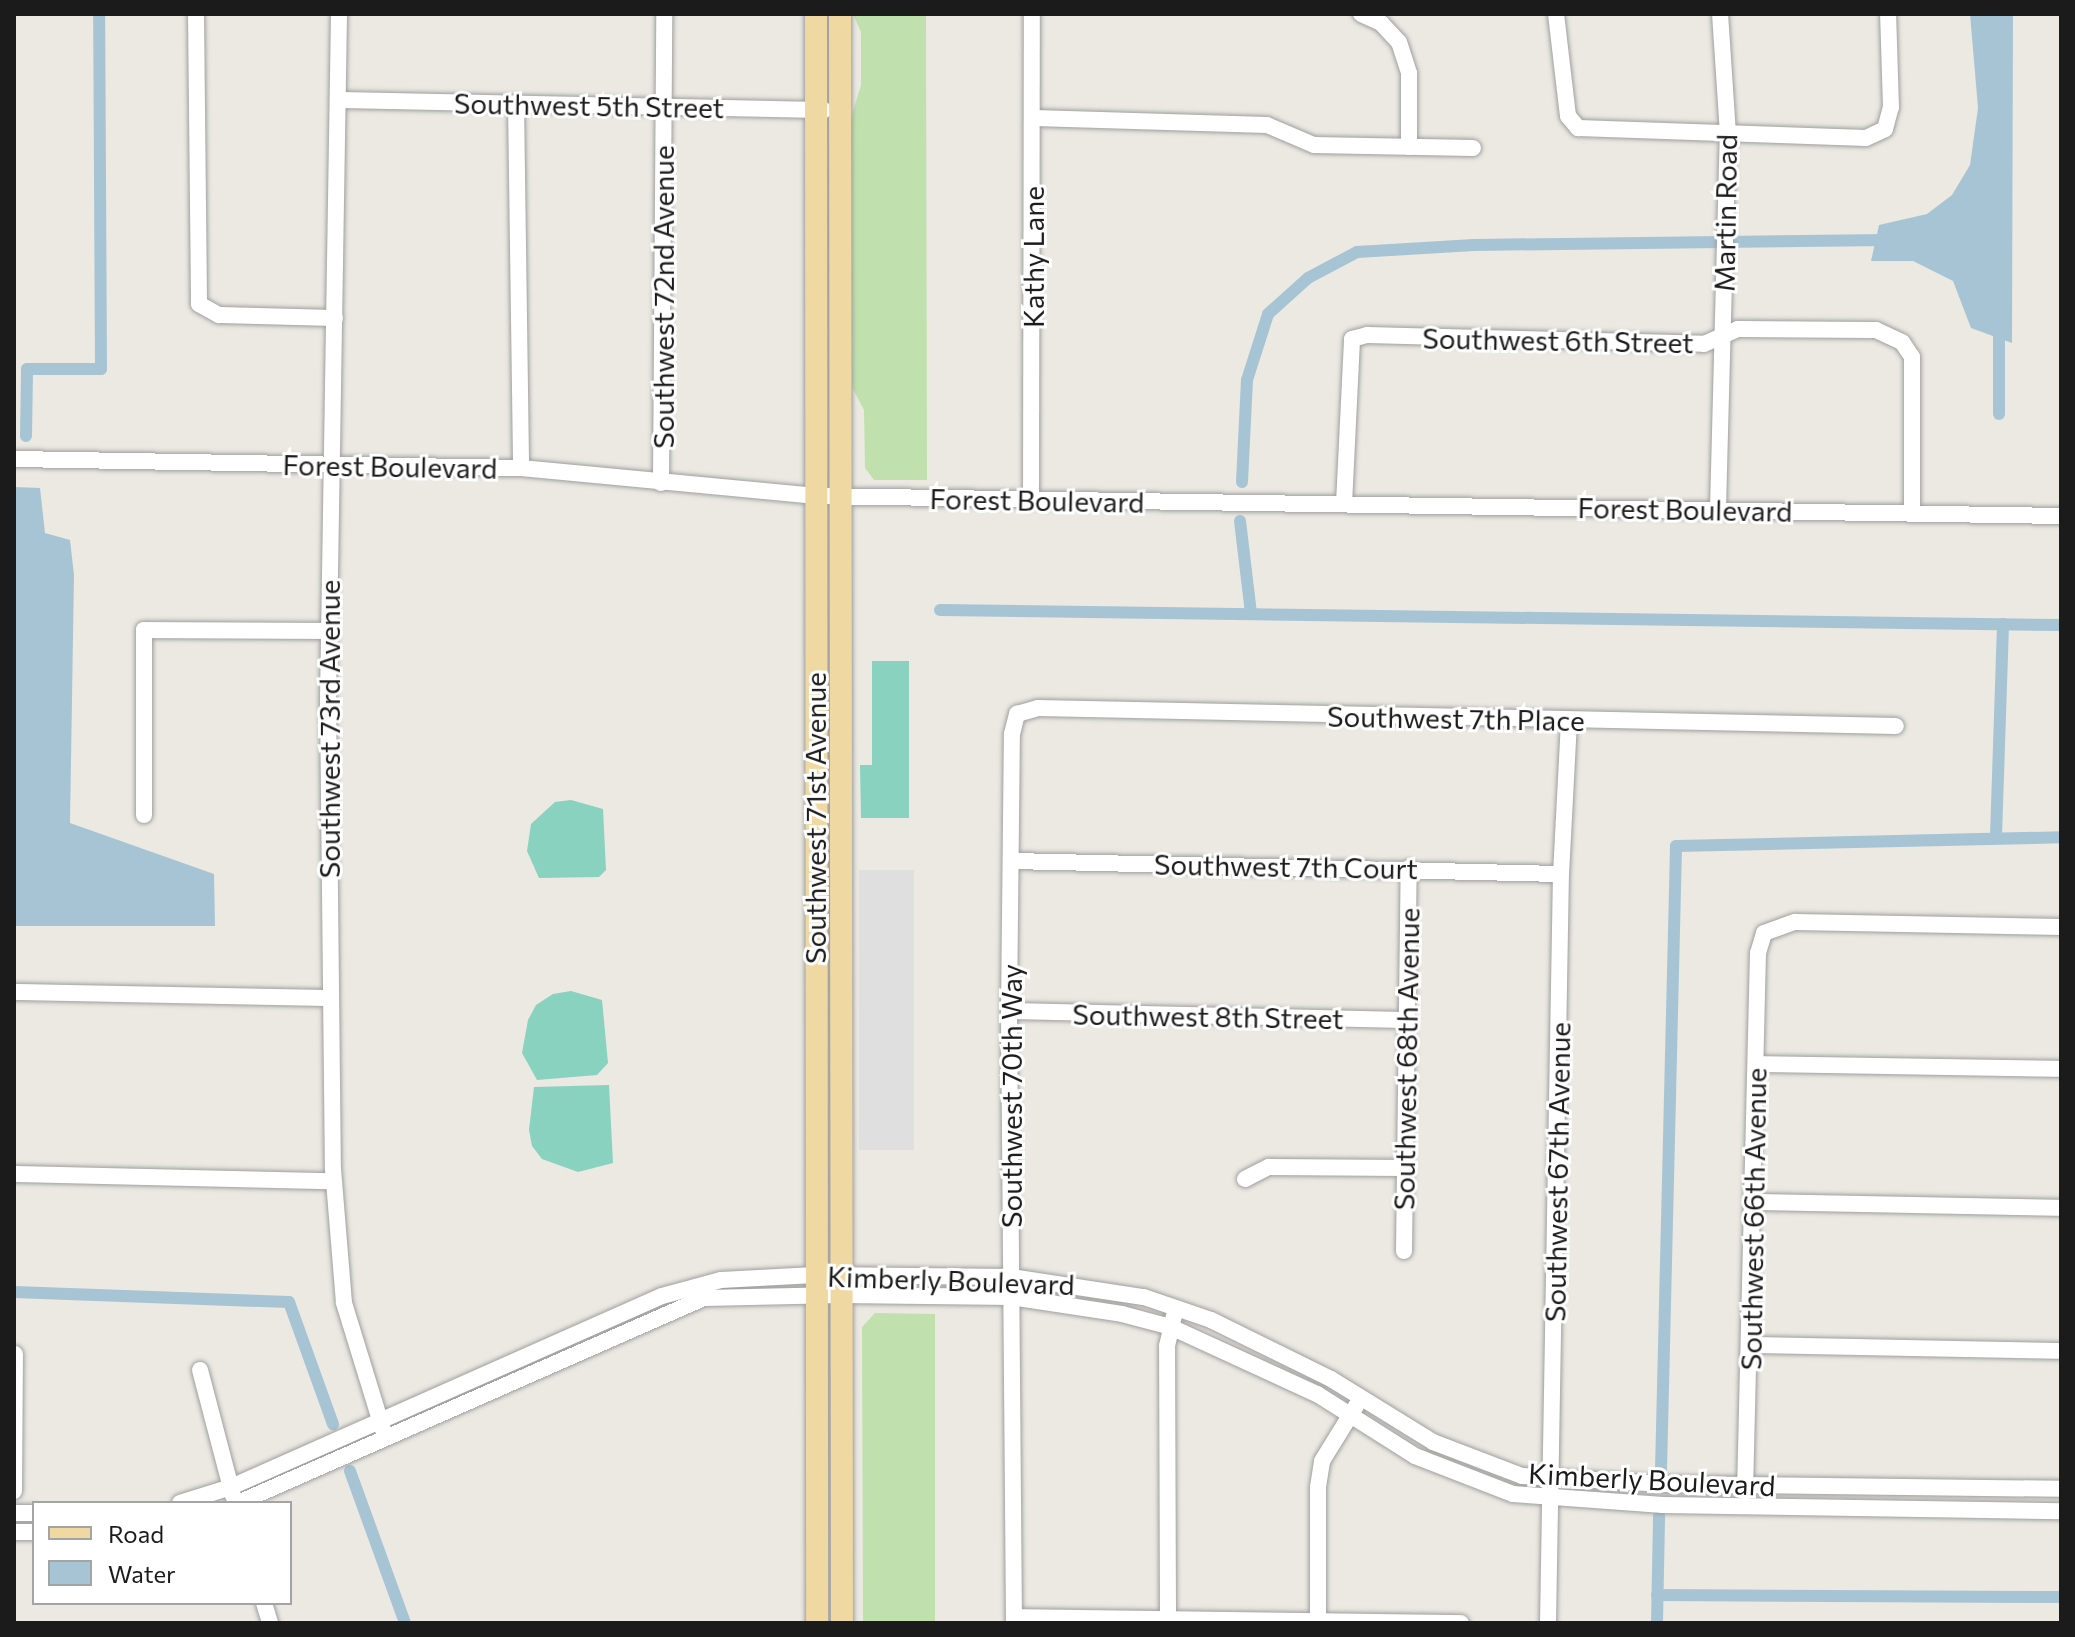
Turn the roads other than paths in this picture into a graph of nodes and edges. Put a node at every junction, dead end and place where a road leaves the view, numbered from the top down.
1 (196, 14) edge
2 (339, 14) edge
3 (664, 14) edge
4 (816, 14) edge
5 (840, 14) edge
6 (1032, 14) edge
7 (1361, 14) edge
8 (1556, 14) edge
9 (1720, 14) edge
10 (1888, 14) edge
11 (338, 100) junction
12 (516, 103) junction
13 (664, 106) junction
14 (815, 110) junction
15 (840, 110) junction
16 (1034, 118) junction
17 (1728, 134) junction
18 (1409, 147) junction
19 (1473, 148) dead end
20 (335, 318) junction
21 (1721, 339) junction
22 (14, 459) edge
23 (330, 465) junction
24 (521, 468) junction
25 (661, 483) junction
26 (817, 496) junction
27 (842, 496) junction
28 (1031, 500) junction
29 (1344, 504) junction
30 (1718, 509) junction
31 (1912, 513) junction
32 (2061, 516) edge
33 (328, 631) junction
34 (1017, 714) joint
35 (1569, 721) junction
36 (1896, 726) dead end
37 (144, 815) dead end
38 (1012, 861) junction
39 (1409, 868) junction
40 (1561, 874) junction
41 (2061, 927) edge
42 (14, 992) edge
43 (331, 998) junction
44 (1009, 1011) junction
45 (1407, 1020) junction
46 (1757, 1064) junction
47 (2061, 1069) edge
48 (1405, 1168) junction
49 (14, 1174) edge
50 (1245, 1179) dead end
51 (333, 1181) junction
52 (1753, 1202) junction
53 (2061, 1208) edge
54 (1404, 1251) dead end
55 (1011, 1277) junction
56 (815, 1285) junction
57 (841, 1285) junction
58 (1011, 1297) junction
59 (1175, 1307) junction
60 (1171, 1327) junction
61 (1750, 1345) junction
62 (2061, 1351) edge
63 (15, 1354) edge
64 (200, 1370) dead end
65 (1362, 1398) junction
66 (1350, 1414) junction
67 (383, 1429) junction
68 (1552, 1479) junction
69 (1745, 1485) junction
70 (2053, 1489) edge
71 (14, 1491) edge
72 (234, 1498) edge
73 (202, 1501) edge
74 (1552, 1501) junction
75 (1746, 1506) junction
76 (2053, 1510) edge
77 (14, 1524) edge
78 (14, 1532) edge
79 (1168, 1616) junction
80 (1014, 1620) edge
81 (1318, 1620) junction
82 (817, 1623) edge
83 (842, 1623) edge
84 (1461, 1623) edge
85 (1548, 1623) edge

1 - 20 street
2 - 11 street, Southwest 73rd Avenue
3 - 13 street, Southwest 72nd Avenue
4 - 14 main road, Southwest 71st Avenue
5 - 15 main road, Southwest 71st Avenue
6 - 16 street, Kathy Lane
7 - 18 street
8 - 17 street
9 - 17 street, Martin Road
10 - 17 street
11 - 12 street, Southwest 5th Street
11 - 20 street, Southwest 73rd Avenue
12 - 13 street, Southwest 5th Street
12 - 24 street
13 - 14 street, Southwest 5th Street
13 - 25 street, Southwest 72nd Avenue
14 - 15 street, Southwest 5th Street
14 - 26 main road, Southwest 71st Avenue
15 - 27 main road, Southwest 71st Avenue
16 - 18 street
16 - 28 street, Kathy Lane
17 - 21 street, Martin Road
18 - 19 street
20 - 23 street, Southwest 73rd Avenue
21 - 29 street, Southwest 6th Street
21 - 30 street, Martin Road
21 - 31 street, Southwest 6th Street
22 - 23 street, Forest Boulevard
23 - 24 street, Forest Boulevard
23 - 33 street, Southwest 73rd Avenue
24 - 25 street, Forest Boulevard
25 - 26 street, Forest Boulevard
26 - 27 street, Forest Boulevard
26 - 56 main road, Southwest 71st Avenue
27 - 28 street, Forest Boulevard
27 - 57 main road, Southwest 71st Avenue
28 - 29 street, Forest Boulevard
29 - 30 street, Forest Boulevard
30 - 31 street, Forest Boulevard
31 - 32 street, Forest Boulevard
33 - 37 street
33 - 43 street, Southwest 73rd Avenue
34 - 35 street, Southwest 7th Place
34 - 38 street, Southwest 70th Way
35 - 36 street, Southwest 7th Place
35 - 40 street, Southwest 67th Avenue
38 - 39 street, Southwest 7th Court
38 - 44 street, Southwest 70th Way
39 - 40 street, Southwest 7th Court
39 - 45 street, Southwest 68th Avenue
40 - 68 street, Southwest 67th Avenue
41 - 46 street, Southwest 66th Avenue
42 - 43 street
43 - 51 street, Southwest 73rd Avenue
44 - 45 street, Southwest 8th Street
44 - 55 street, Southwest 70th Way
45 - 48 street, Southwest 68th Avenue
46 - 47 street
46 - 52 street, Southwest 66th Avenue
48 - 50 street
48 - 54 street, Southwest 68th Avenue
49 - 51 street
51 - 67 street, Southwest 73rd Avenue
52 - 53 street
52 - 61 street, Southwest 66th Avenue
55 - 57 street, Kimberly Boulevard
55 - 58 street, Southwest 70th Way
55 - 59 street, Kimberly Boulevard
56 - 57 street, Kimberly Boulevard
56 - 67 street, Kimberly Boulevard
56 - 82 main road, Southwest 71st Avenue
57 - 58 street, Kimberly Boulevard
57 - 83 main road, Southwest 71st Avenue
58 - 60 street, Kimberly Boulevard
58 - 80 street, Southwest 70th Way
59 - 60 street
59 - 65 street, Kimberly Boulevard
60 - 66 street, Kimberly Boulevard
60 - 79 street
61 - 62 street
61 - 69 street, Southwest 66th Avenue
63 - 71 street
64 - 72 street
65 - 66 street
65 - 68 street, Kimberly Boulevard
66 - 74 street, Kimberly Boulevard
66 - 81 street
67 - 72 street, Kimberly Boulevard
68 - 69 street, Kimberly Boulevard
68 - 74 street, Southwest 67th Avenue
69 - 70 street, Kimberly Boulevard
69 - 75 street, Southwest 66th Avenue
70 - 76 street
72 - 73 street, Kimberly Boulevard
74 - 75 street, Kimberly Boulevard
74 - 85 street, Southwest 67th Avenue
75 - 76 street, Kimberly Boulevard
77 - 78 street
79 - 80 street
79 - 81 street
81 - 84 street

